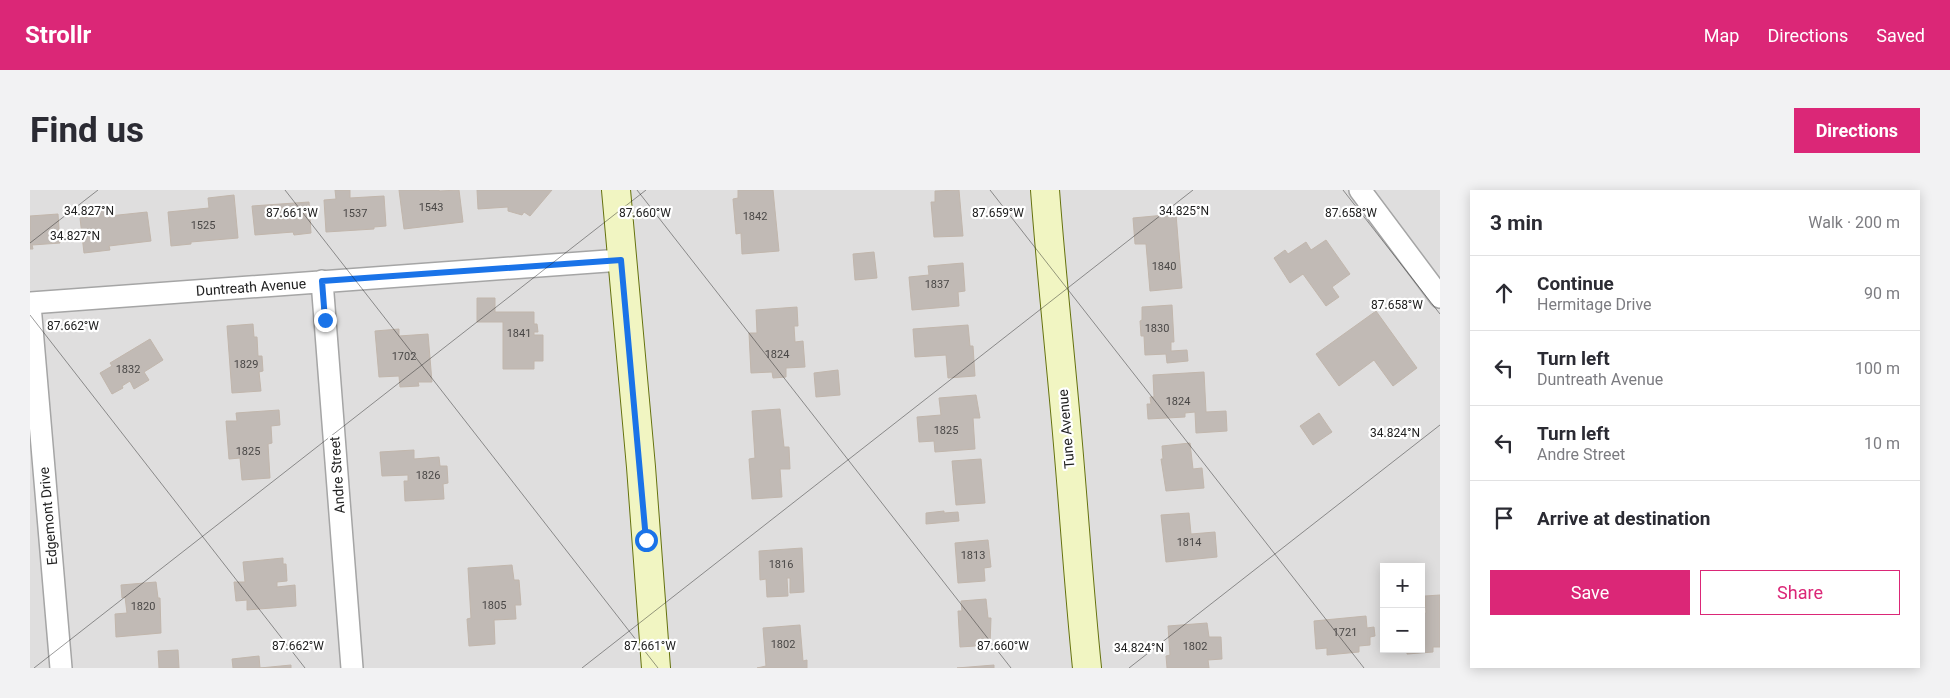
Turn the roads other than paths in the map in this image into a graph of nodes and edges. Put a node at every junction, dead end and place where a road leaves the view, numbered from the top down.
1 (616, 190) edge
2 (1045, 190) edge
3 (1360, 190) edge
4 (621, 260) junction
5 (322, 281) junction
6 (1440, 297) edge
7 (30, 304) edge
8 (61, 668) edge
9 (352, 668) edge
10 (656, 668) edge
11 (1087, 668) edge

1 - 4 street
2 - 11 street, Tune Avenue
3 - 6 street
4 - 5 street, Duntreath Avenue
4 - 10 street
5 - 7 street, Duntreath Avenue
5 - 9 street, Andre Street
7 - 8 street, Edgemont Drive

